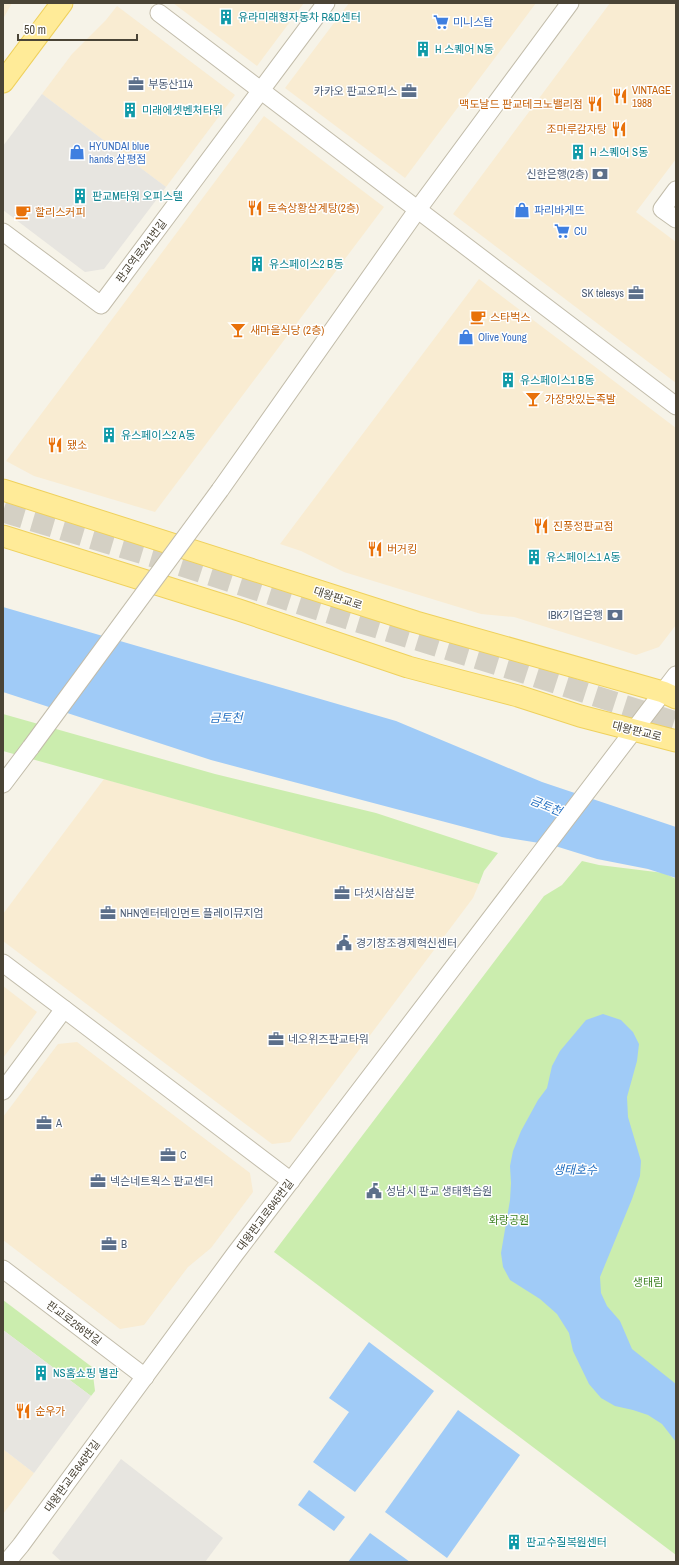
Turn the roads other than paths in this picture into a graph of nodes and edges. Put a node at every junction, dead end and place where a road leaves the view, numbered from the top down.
1 (62, 3) edge
2 (326, 3) edge
3 (570, 3) edge
4 (159, 14) dead end
5 (3, 82) edge
6 (676, 190) edge
7 (418, 209) junction
8 (676, 219) edge
9 (3, 232) edge
10 (676, 406) edge
11 (3, 490) edge
12 (3, 536) edge
13 (676, 675) edge
14 (669, 695) edge
15 (634, 730) junction
16 (676, 740) edge
17 (3, 784) edge
18 (3, 963) edge
19 (64, 1009) junction
20 (3, 1090) edge
21 (291, 1181) junction
22 (3, 1270) edge
23 (145, 1377) junction
24 (7, 1562) edge

1 - 5 main road
2 - 9 street, 판교역로241번길
3 - 7 street
4 - 7 street
6 - 8 street
7 - 10 street
7 - 17 street, bridge
11 - 14 main road, 대왕판교로
12 - 15 main road, 대왕판교로
13 - 14 street, 대왕판교로645번길
14 - 15 street, 대왕판교로645번길
15 - 16 main road, 대왕판교로
15 - 21 street, 대왕판교로645번길
18 - 19 street
19 - 20 street
19 - 21 street
21 - 23 street, 대왕판교로645번길
22 - 23 street, 판교로256번길
23 - 24 street, 대왕판교로645번길

